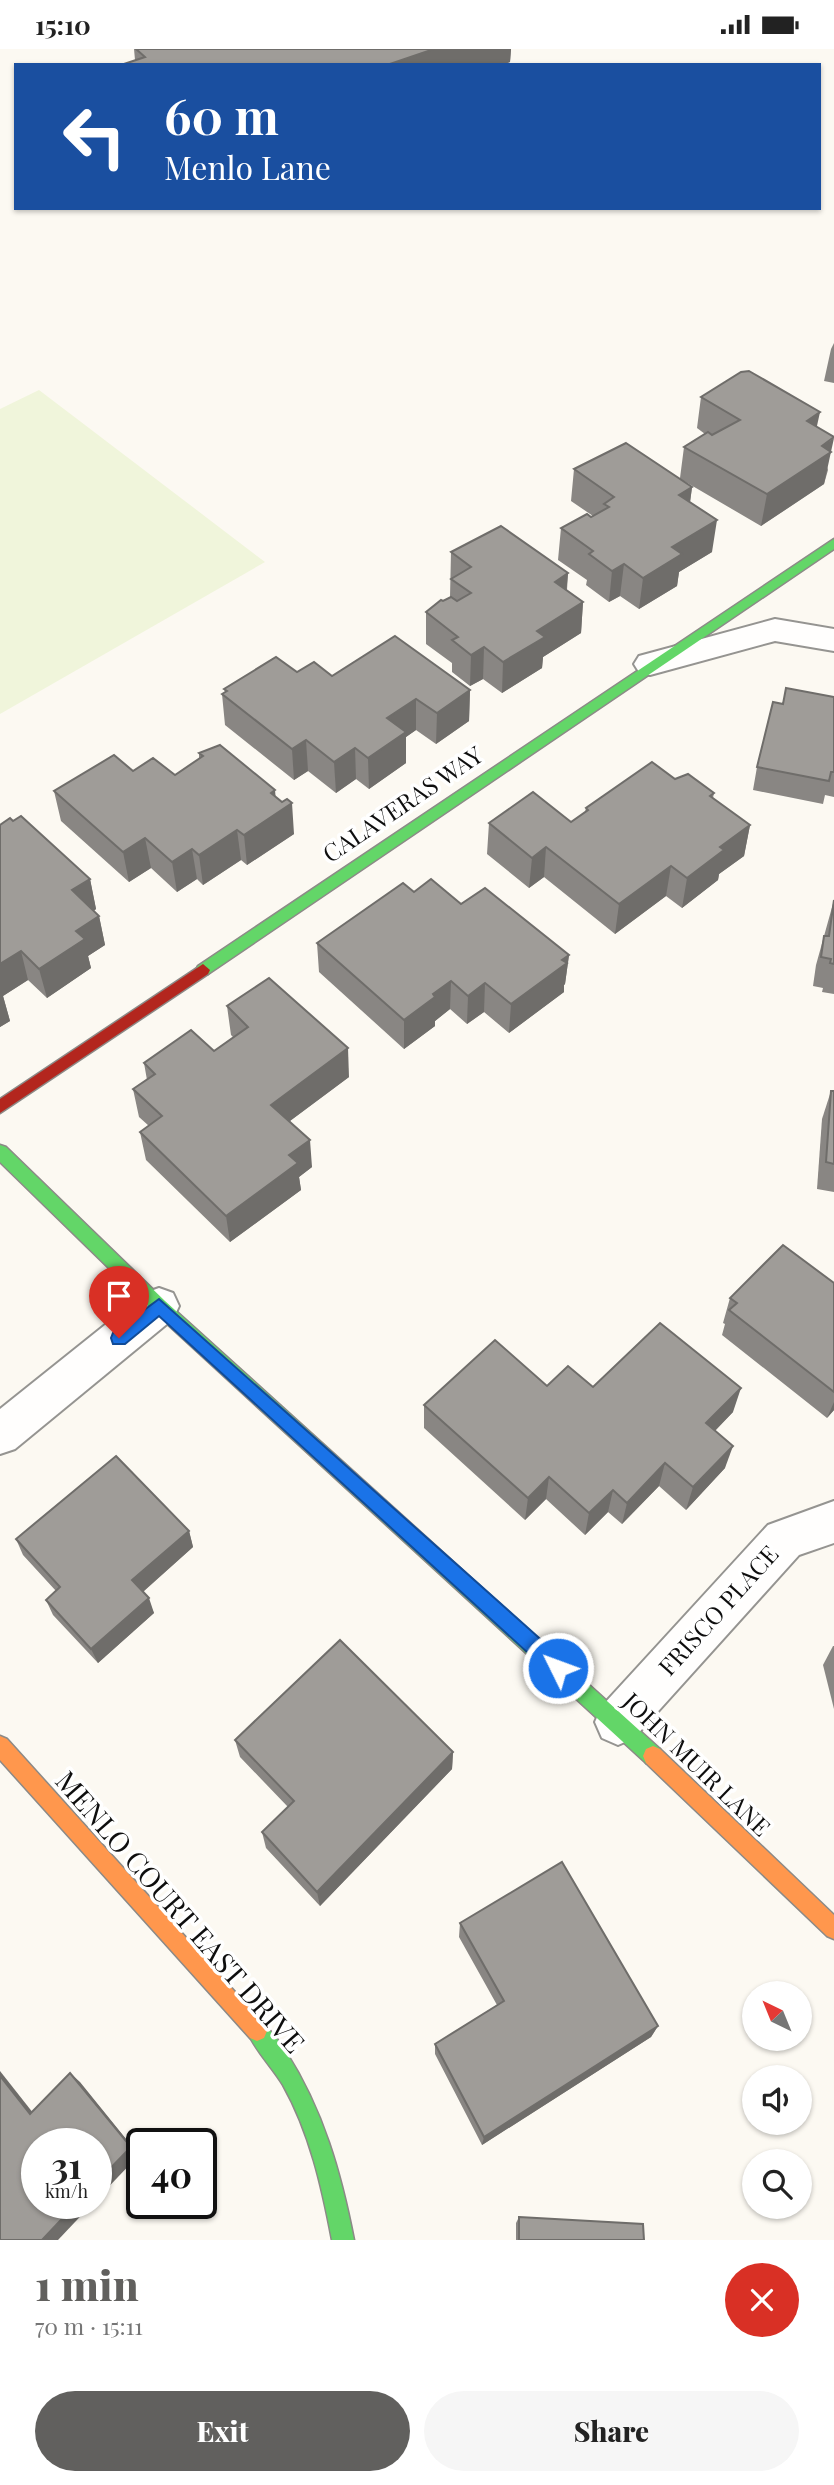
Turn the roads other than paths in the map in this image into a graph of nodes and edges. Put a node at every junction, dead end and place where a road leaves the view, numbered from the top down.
1 (834, 543) edge
2 (834, 640) edge
3 (650, 664) junction
4 (0, 1107) edge
5 (0, 1152) edge
6 (159, 1306) junction
7 (0, 1435) edge
8 (834, 1522) edge
9 (618, 1722) junction
10 (0, 1746) edge
11 (834, 1929) edge
12 (343, 2240) edge

1 - 3 street, CALAVERAS WAY
2 - 3 street
3 - 4 street, CALAVERAS WAY
5 - 6 street, JOHN MUIR LANE
6 - 7 street
6 - 9 street, JOHN MUIR LANE
8 - 9 street, FRISCO PLACE
9 - 11 street, JOHN MUIR LANE
10 - 12 street, MENLO COURT EAST DRIVE

